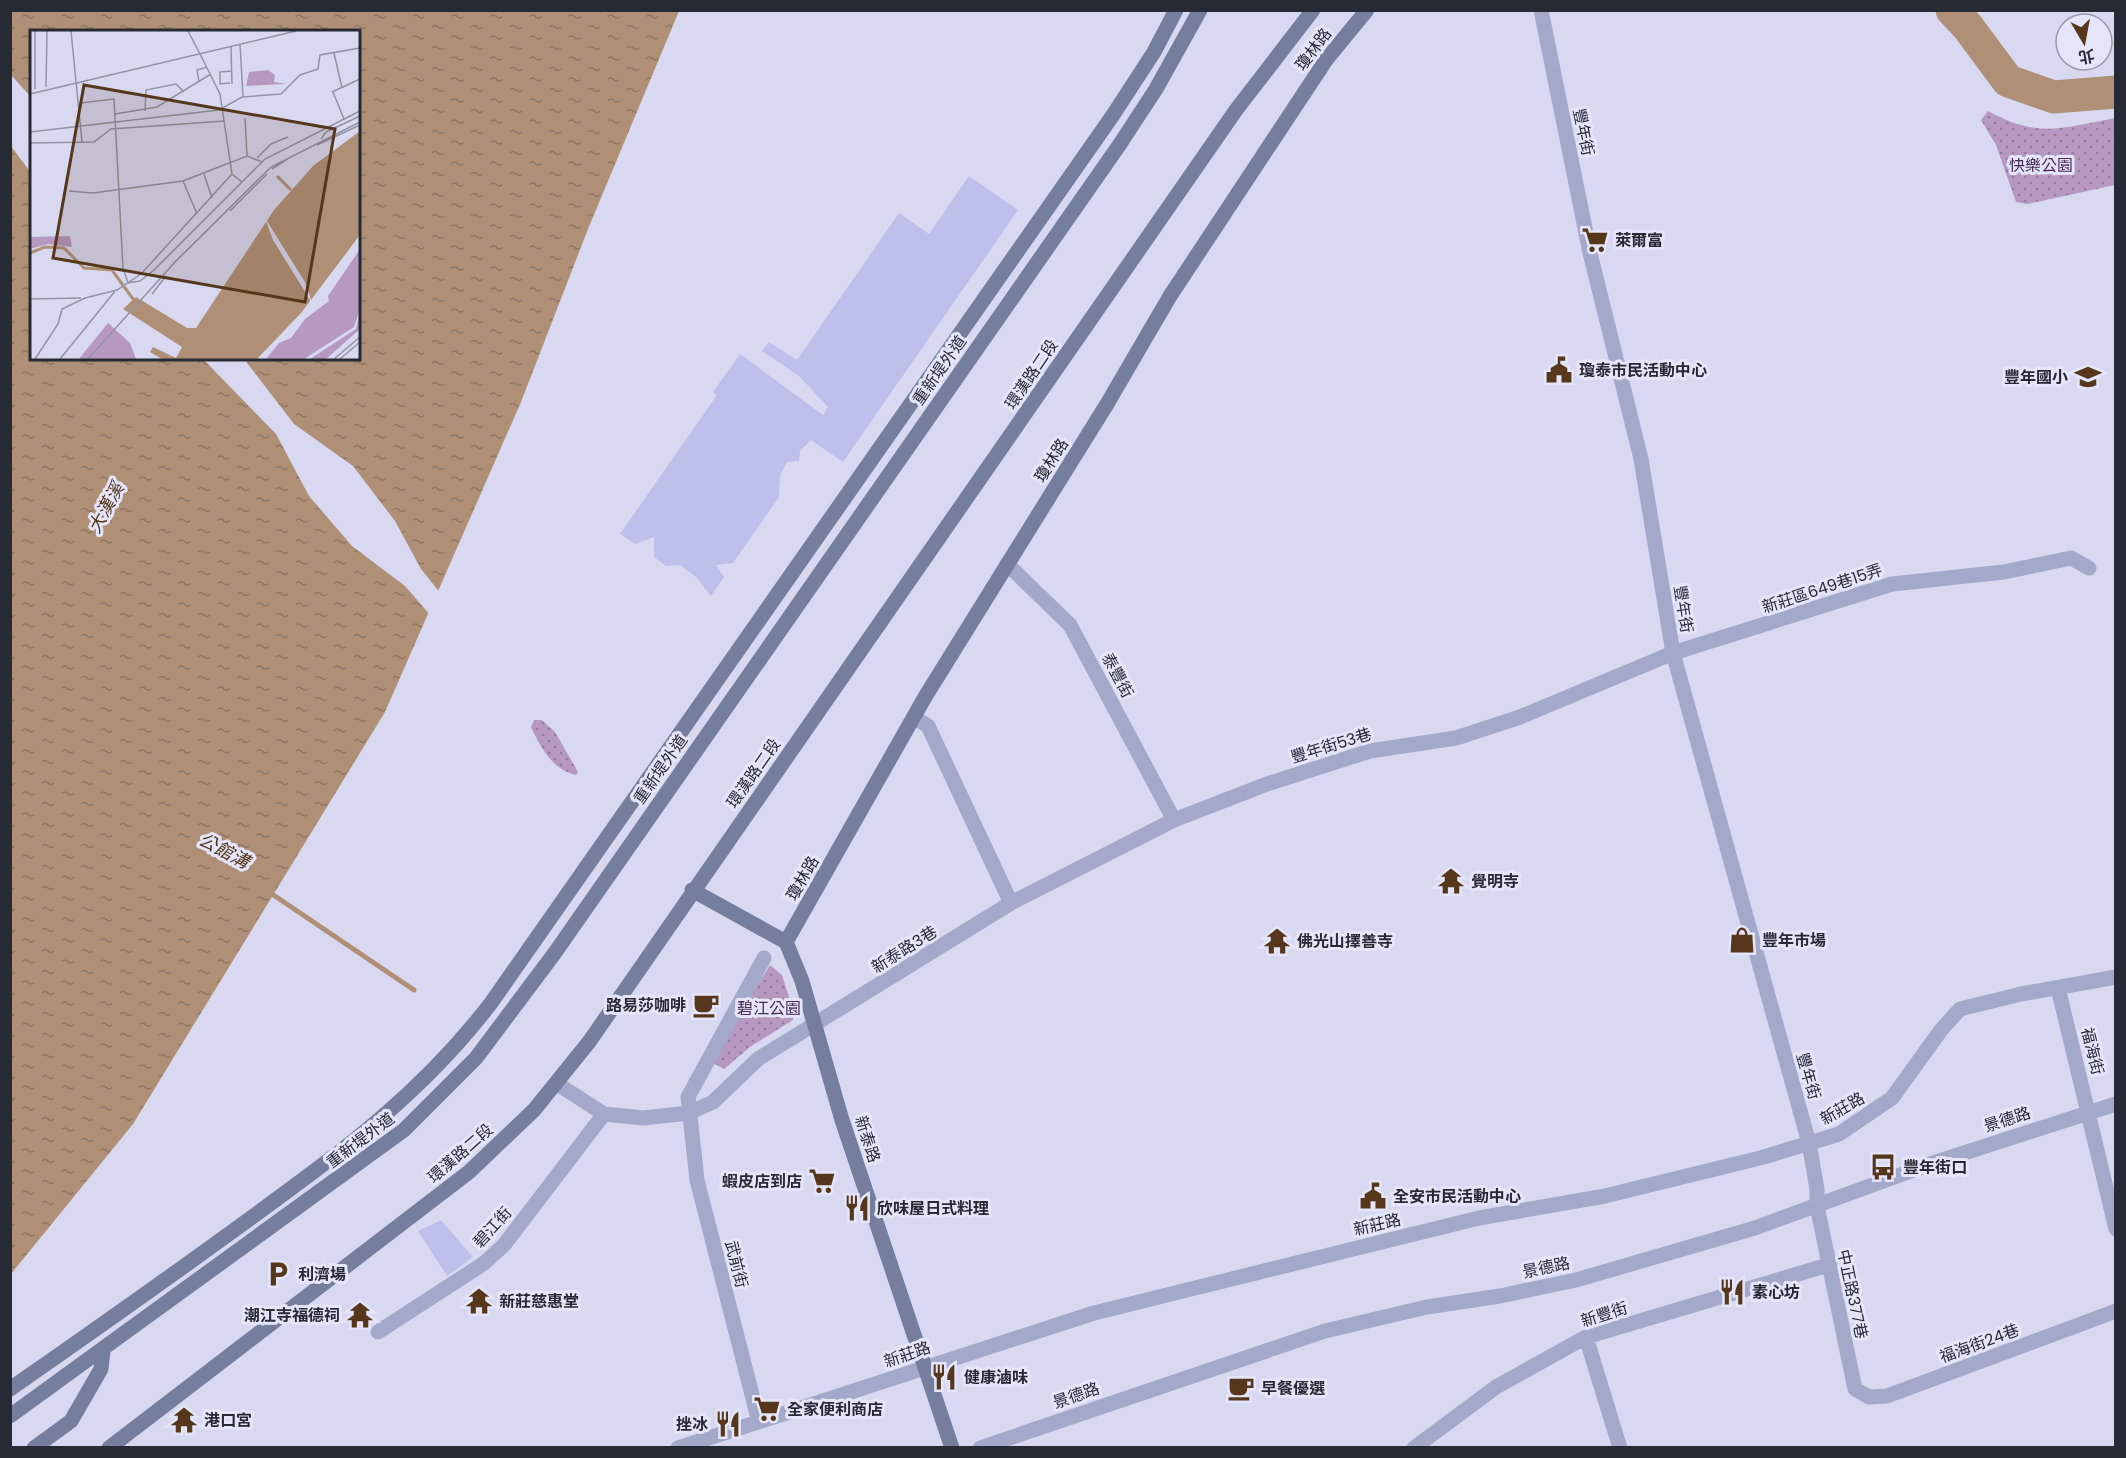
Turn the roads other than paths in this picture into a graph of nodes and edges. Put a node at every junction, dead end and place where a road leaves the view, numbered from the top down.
1 (1176, 10) edge
2 (1200, 10) edge
3 (1313, 10) edge
4 (1367, 10) edge
5 (1540, 10) edge
6 (1007, 564) junction
7 (2089, 568) dead end
8 (1672, 653) junction
9 (914, 717) junction
10 (1174, 820) junction
11 (692, 890) junction
12 (1011, 903) junction
13 (786, 942) junction
14 (764, 958) dead end
15 (2115, 977) edge
16 (2058, 988) junction
17 (815, 1024) junction
18 (556, 1083) junction
19 (2115, 1104) edge
20 (2090, 1111) junction
21 (689, 1113) junction
22 (604, 1114) junction
23 (1809, 1143) junction
24 (1817, 1206) junction
25 (2115, 1229) edge
26 (1828, 1265) junction
27 (2115, 1311) edge
28 (378, 1332) dead end
29 (1586, 1337) junction
30 (103, 1352) junction
31 (920, 1369) junction
32 (10, 1389) edge
33 (1855, 1389) joint
34 (10, 1416) edge
35 (759, 1422) junction
36 (34, 1448) edge
37 (109, 1448) edge
38 (678, 1448) edge
39 (952, 1448) edge
40 (980, 1448) edge
41 (1414, 1448) edge
42 (1620, 1448) edge

1 - 32 street, 重新堤外道
2 - 30 street, 重新堤外道
3 - 11 street, 環漢路二段
4 - 6 street, 瓊林路
5 - 8 street, 豐年街
6 - 9 street, 瓊林路
6 - 10 street, 泰豐街
7 - 8 street, 新莊區649巷15弄
8 - 10 street, 豐年街53巷
8 - 23 street, 豐年街
9 - 12 street
9 - 13 street, 瓊林路
10 - 12 street, 豐年街53巷
11 - 13 street
11 - 18 street, 環漢路二段
12 - 17 street, 新泰路3巷
13 - 17 street, 新泰路
14 - 21 street
15 - 16 street, 新莊路
16 - 20 street, 福海街
16 - 23 street, 新莊路
17 - 21 street, 新泰路3巷
17 - 31 street, 新泰路
18 - 22 street
18 - 37 street, 環漢路二段
19 - 20 street, 景德路
20 - 24 street, 景德路
20 - 25 street, 福海街
21 - 22 street
21 - 35 street, 武前街
22 - 28 street, 碧江街
23 - 24 street, 豐年街
23 - 31 street, 新莊路
24 - 26 street, 中正路377巷
24 - 40 street, 景德路
26 - 29 street, 新豐街
26 - 33 street, 中正路377巷
27 - 33 street, 福海街24巷
29 - 41 street, 新豐街
29 - 42 street
30 - 34 street, 重新堤外道
30 - 36 street
31 - 35 street, 新莊路
31 - 39 street, 新泰路
35 - 38 street, 新莊路

